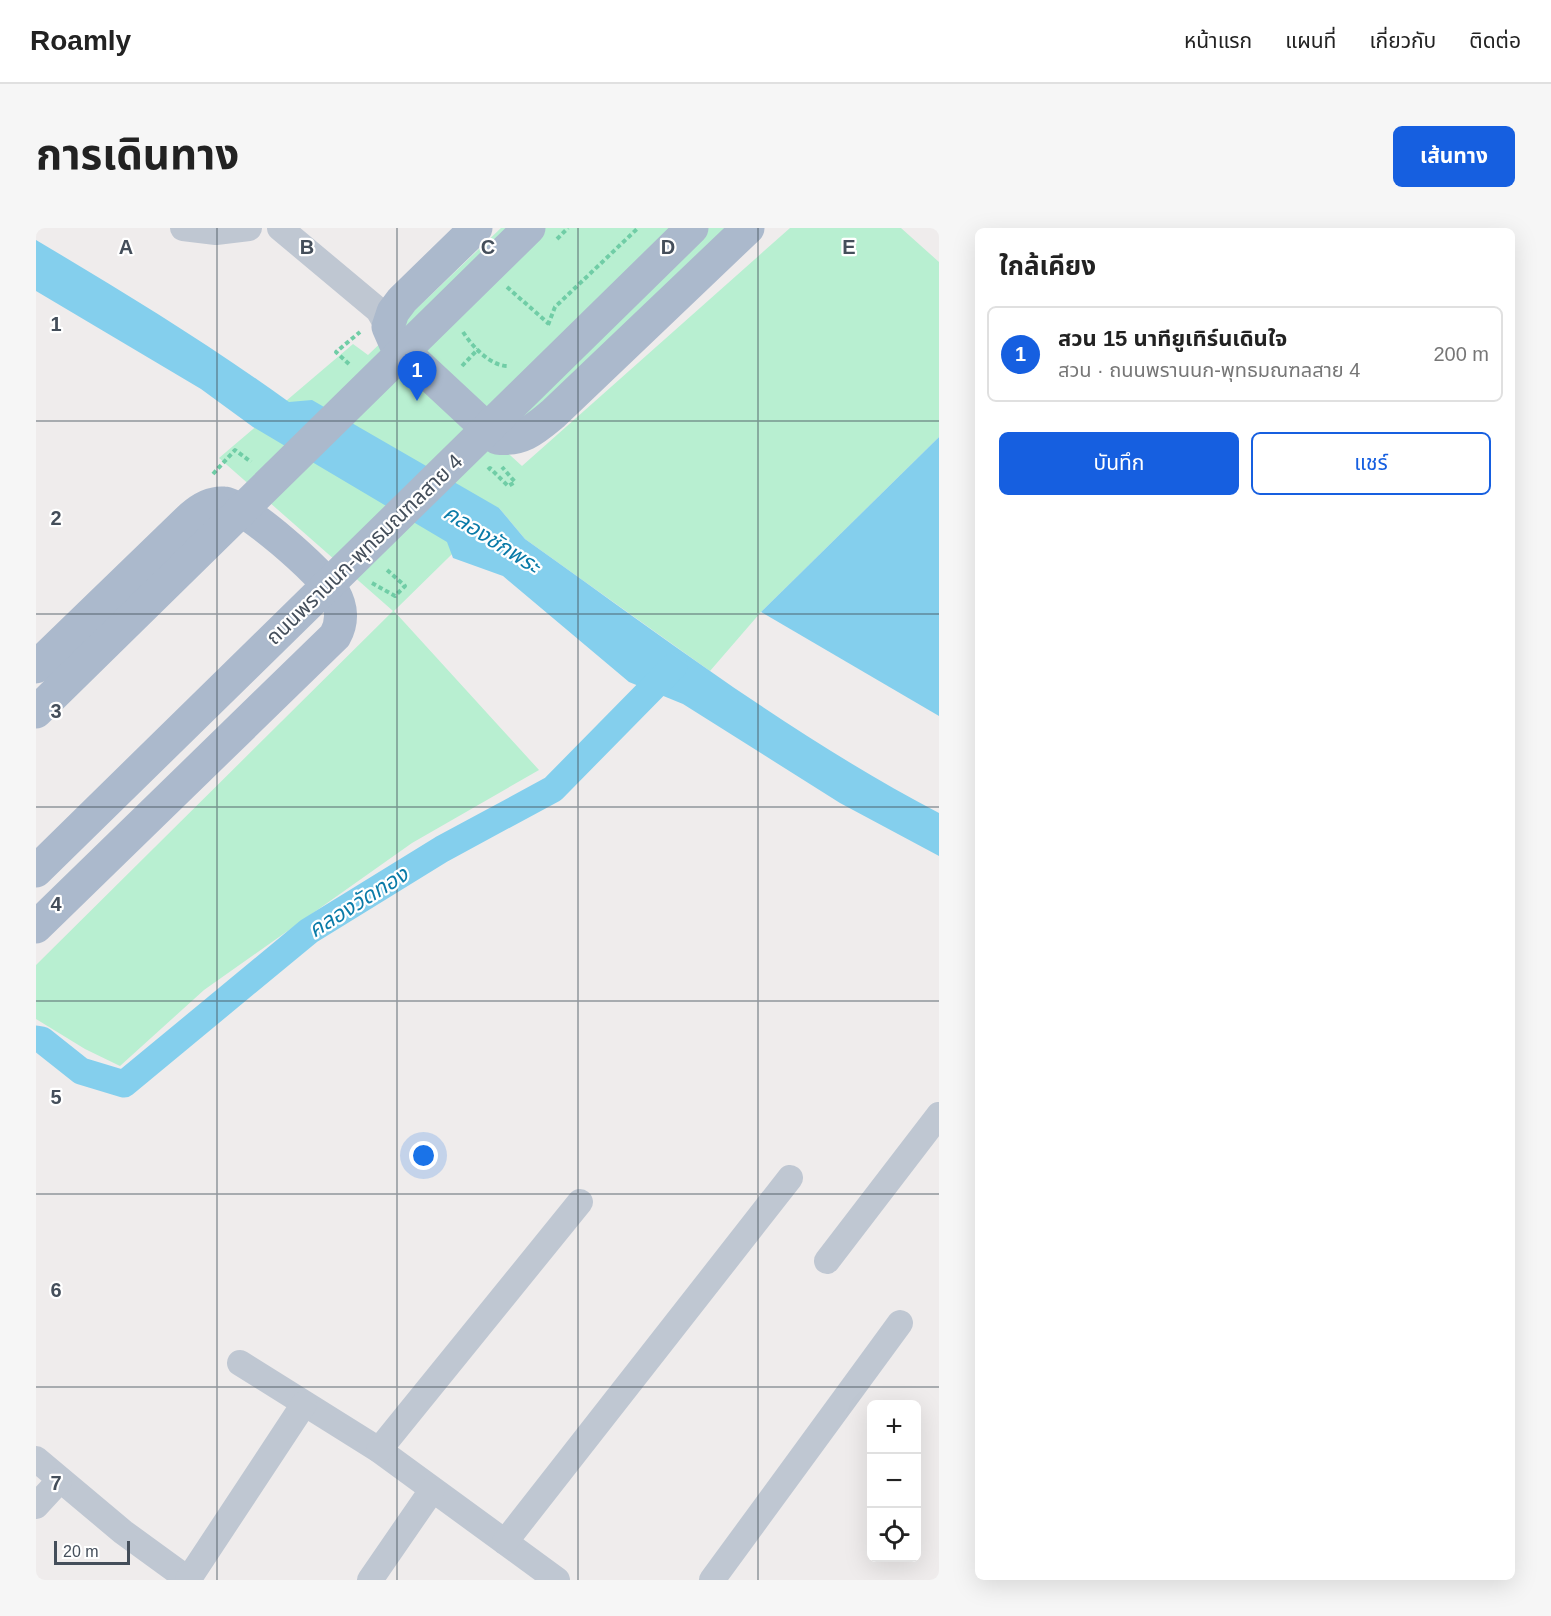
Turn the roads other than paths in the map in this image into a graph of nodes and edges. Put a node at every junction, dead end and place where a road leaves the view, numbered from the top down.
1 (183, 228) edge
2 (249, 228) edge
3 (280, 228) edge
4 (476, 228) edge
5 (692, 228) edge
6 (748, 228) edge
7 (541, 235) edge
8 (376, 328) junction
9 (36, 667) edge
10 (36, 712) edge
11 (36, 871) edge
12 (36, 927) edge
13 (939, 1116) edge
14 (790, 1178) dead end
15 (580, 1202) dead end
16 (826, 1261) dead end
17 (900, 1323) dead end
18 (240, 1363) dead end
19 (304, 1404) junction
20 (379, 1450) junction
21 (36, 1460) edge
22 (59, 1481) junction
23 (432, 1490) junction
24 (36, 1506) edge
25 (505, 1542) junction
26 (189, 1580) edge
27 (370, 1580) edge
28 (558, 1580) edge
29 (712, 1580) edge

1 - 2 street
3 - 8 street
4 - 8 main road
5 - 11 main road, ถนนพรานนก-พุทธมณฑลสาย 4, bridge
6 - 8 main road
7 - 10 main road, bridge
9 - 12 main road
13 - 16 street
14 - 25 street
15 - 20 street
17 - 29 street
18 - 19 street
19 - 20 street
19 - 26 street
20 - 23 street
21 - 22 street
22 - 24 street
22 - 26 street
23 - 25 street
23 - 27 street
25 - 28 street

